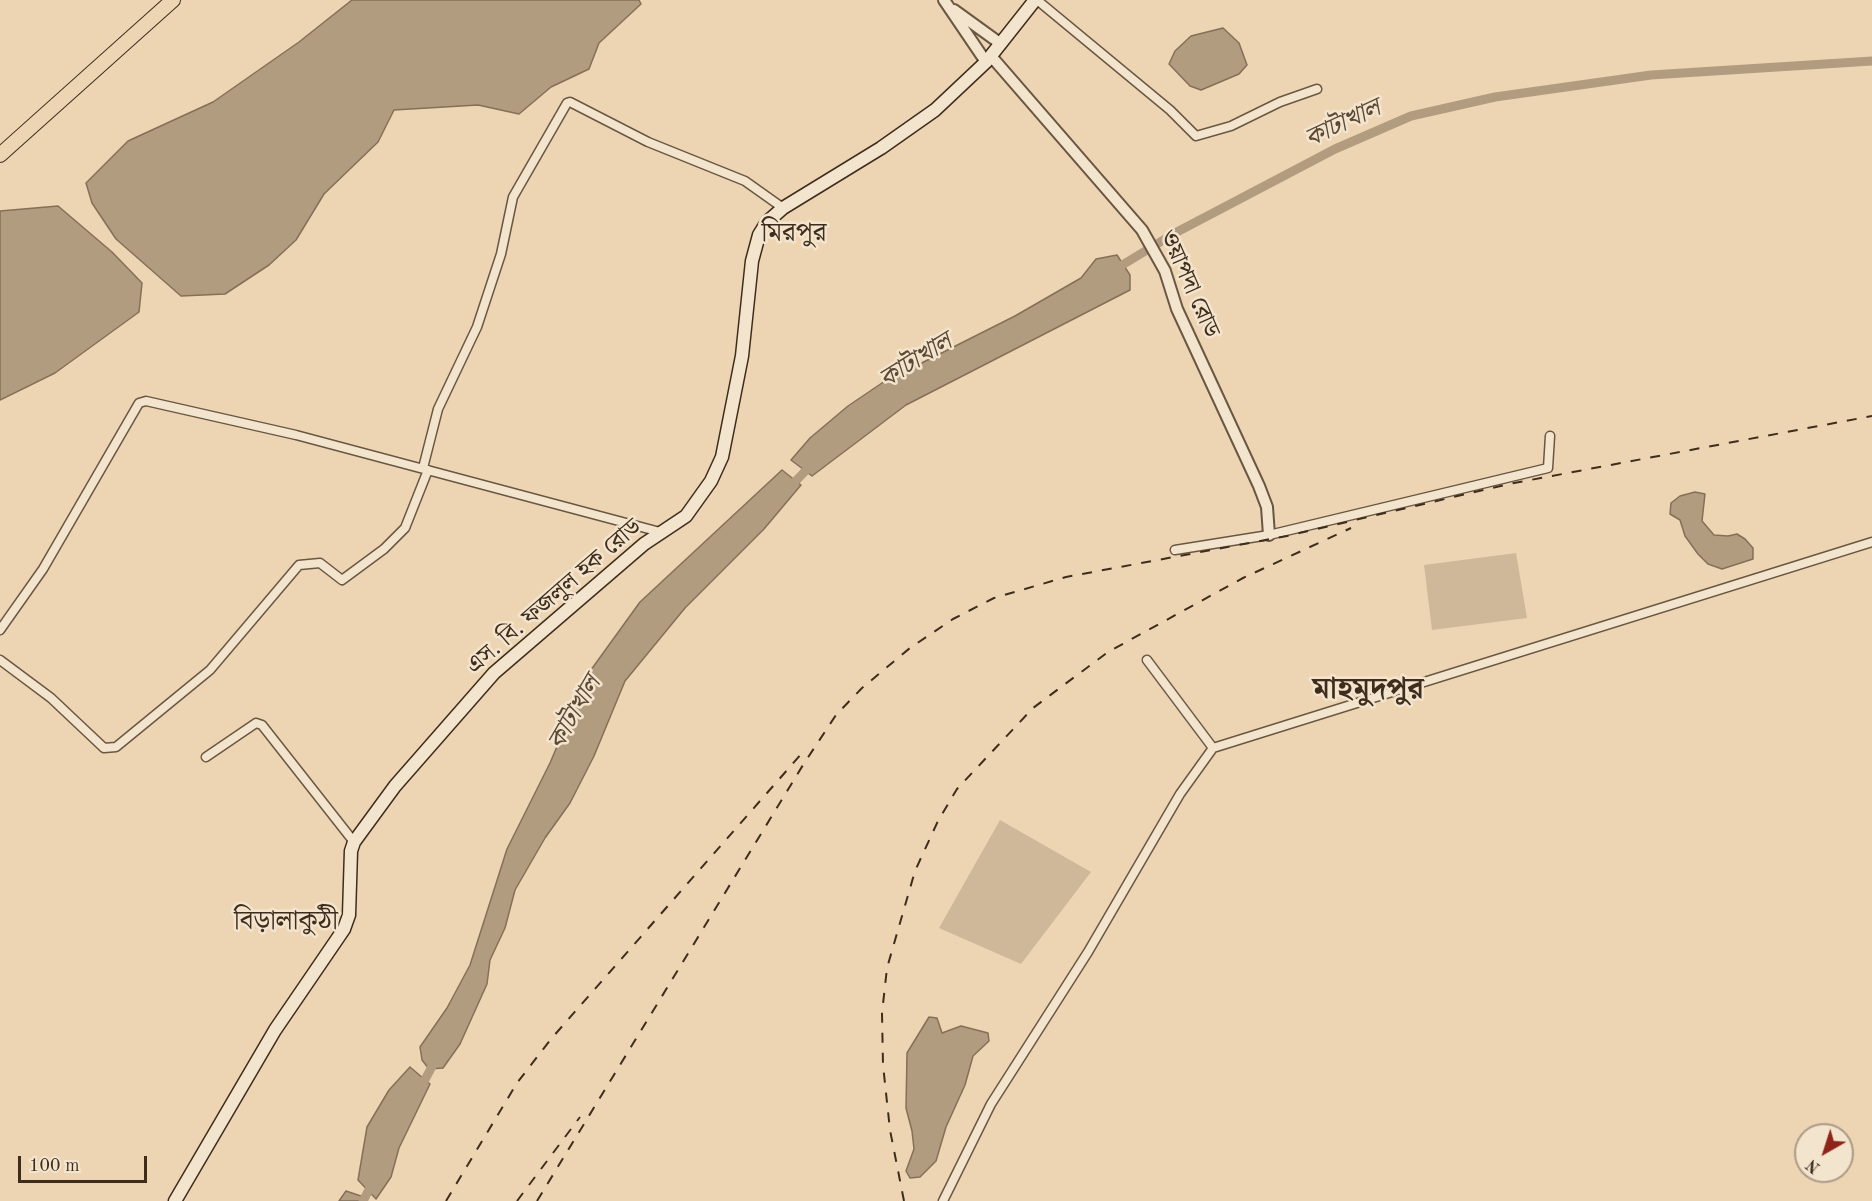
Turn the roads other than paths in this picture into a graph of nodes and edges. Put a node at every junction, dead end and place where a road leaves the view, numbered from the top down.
1 (173, 0) edge
2 (1036, 0) edge
3 (946, 3) edge
4 (1001, 44) junction
5 (988, 59) junction
6 (1317, 89) dead end
7 (0, 155) edge
8 (783, 208) junction
9 (1550, 436) dead end
10 (426, 469) junction
11 (660, 532) junction
12 (1269, 535) junction
13 (1872, 542) edge
14 (1175, 550) dead end
15 (0, 630) edge
16 (0, 660) edge
17 (1147, 660) dead end
18 (1213, 748) junction
19 (206, 757) dead end
20 (354, 842) junction
21 (175, 1201) edge
22 (944, 1201) edge

1 - 7 main road
2 - 4 main road, এস. বি. ফজলুল হক রোড
2 - 6 street
3 - 4 street, ওয়াপদা রোড
3 - 5 street, ওয়াপদা রোড
4 - 5 main road, এস. বি. ফজলুল হক রোড
5 - 8 main road, এস. বি. ফজলুল হক রোড
5 - 12 street, ওয়াপদা রোড
8 - 10 street
8 - 11 main road, এস. বি. ফজলুল হক রোড
9 - 12 street
10 - 11 street
10 - 15 street
10 - 16 street
11 - 20 main road, এস. বি. ফজলুল হক রোড
12 - 14 street
13 - 18 street
17 - 18 street
18 - 22 street
19 - 20 street
20 - 21 main road, এস. বি. ফজলুল হক রোড

